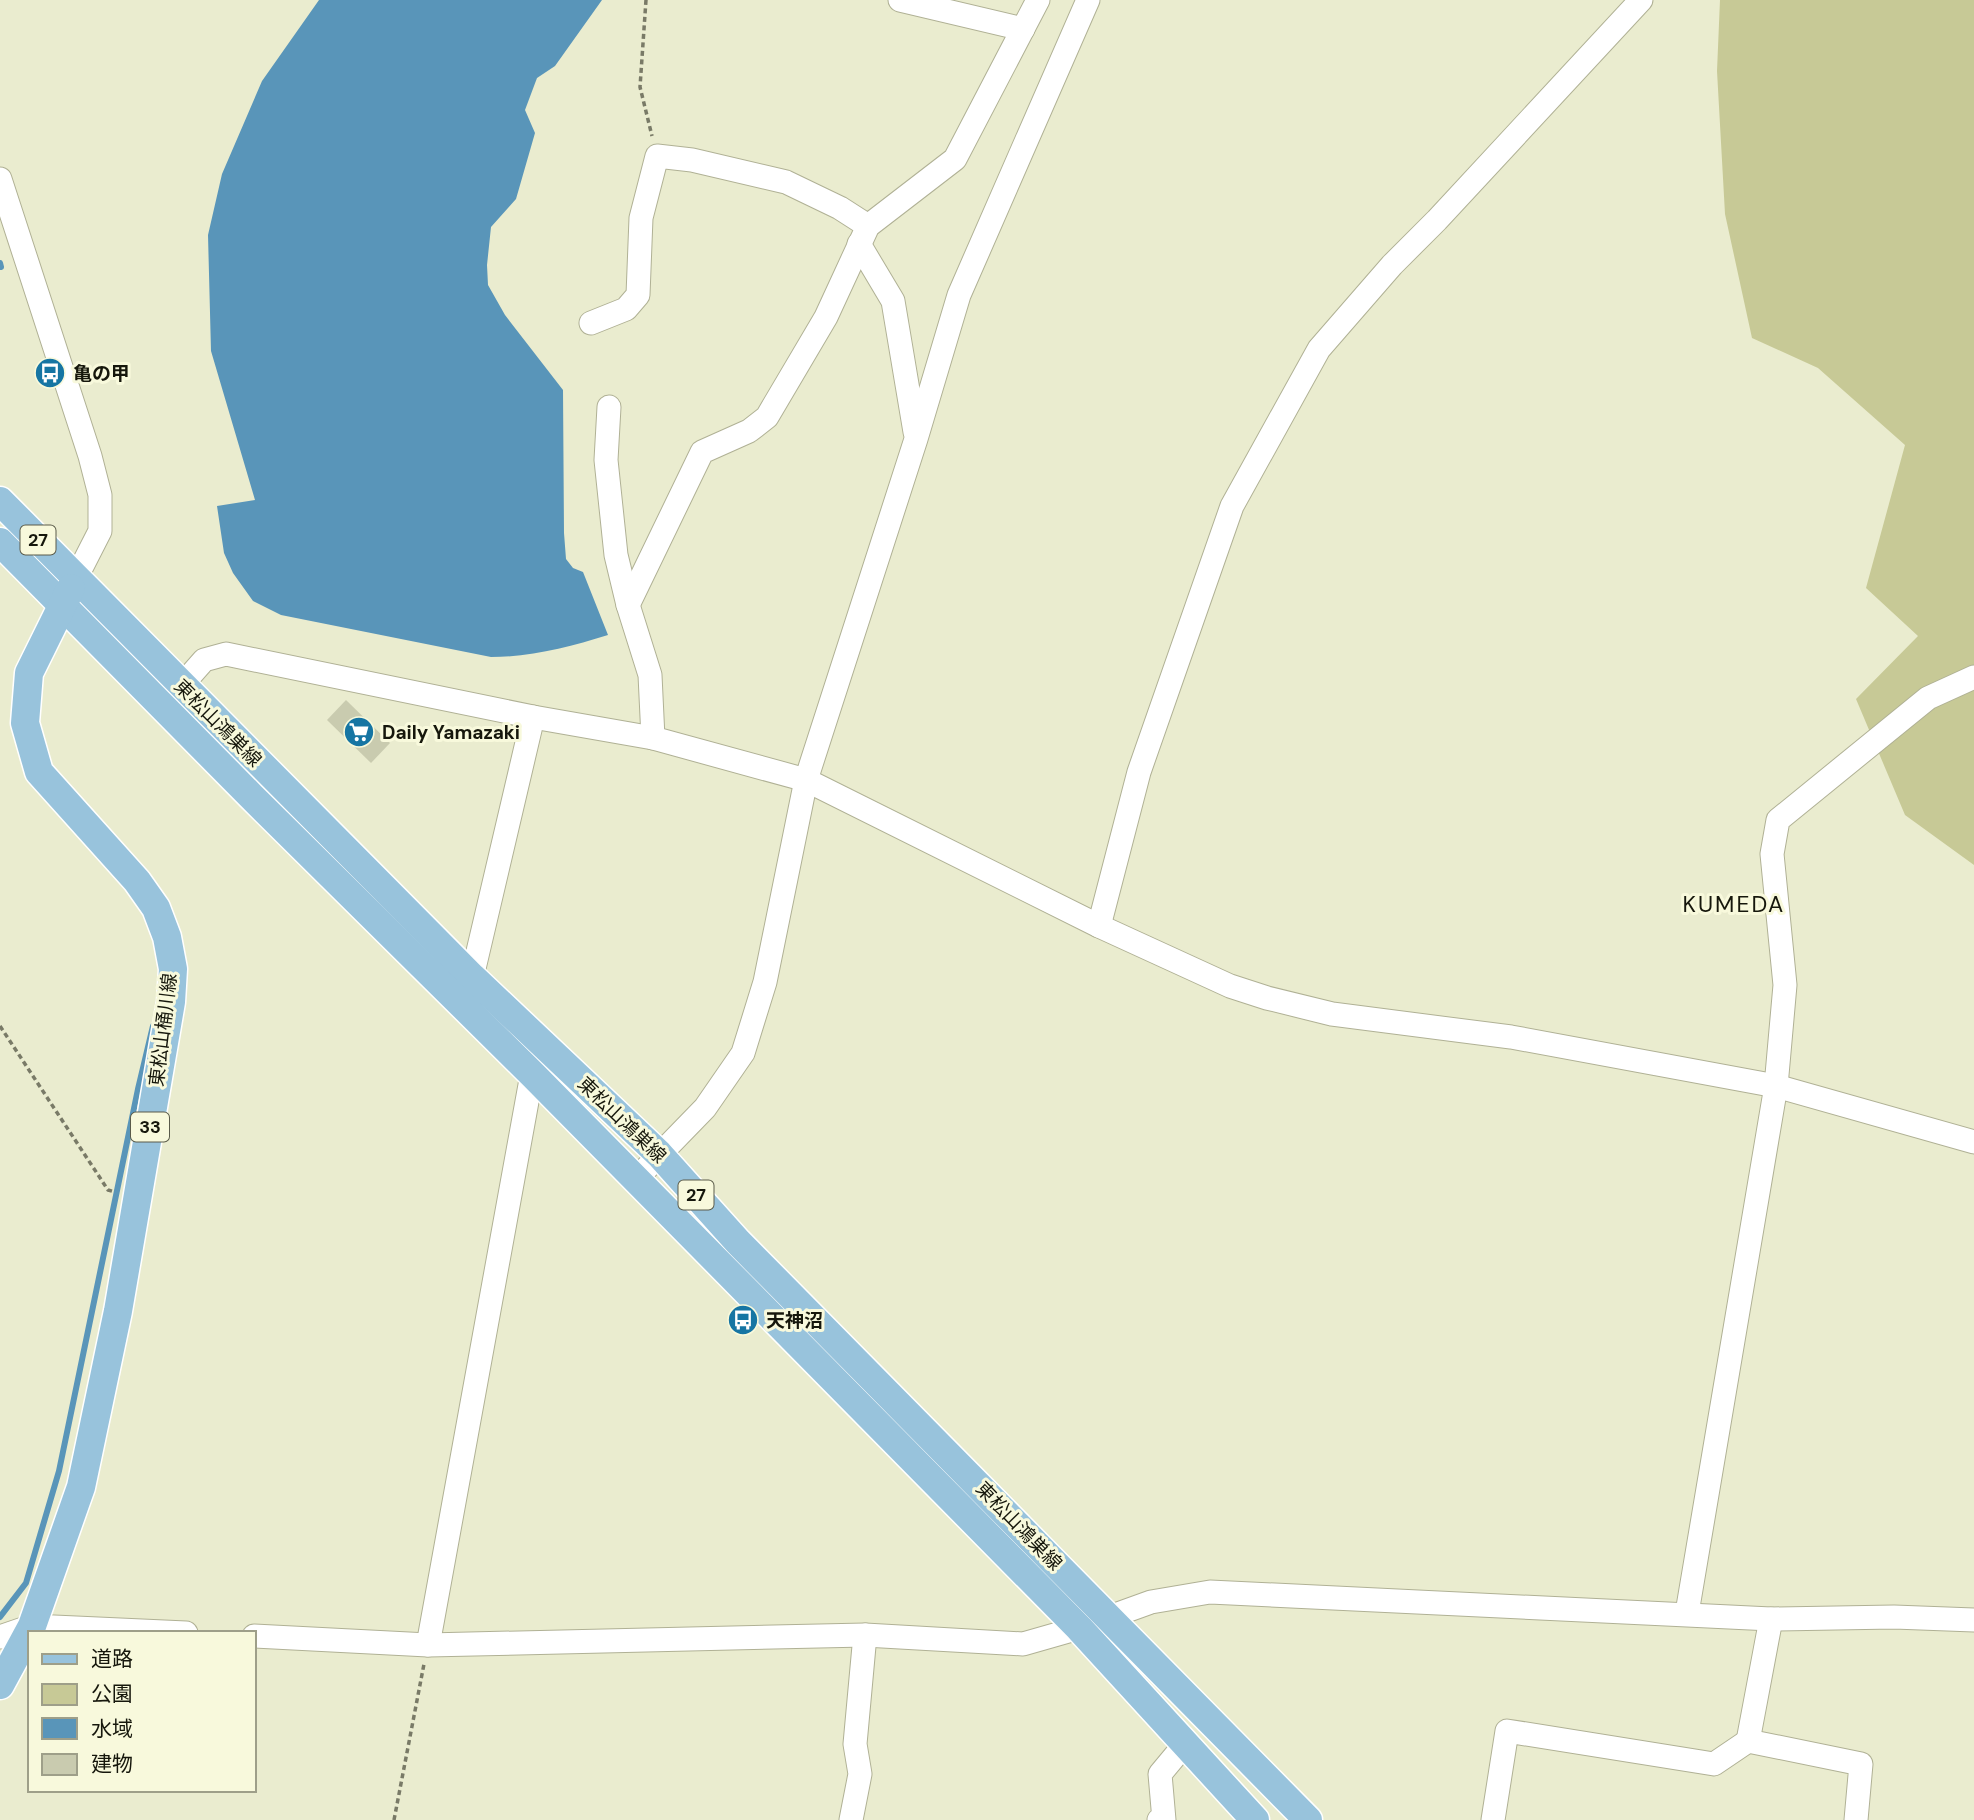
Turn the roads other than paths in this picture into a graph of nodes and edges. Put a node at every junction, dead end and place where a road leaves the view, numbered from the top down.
1 (900, 0) edge
2 (1038, 0) edge
3 (1088, 0) edge
4 (1641, 0) edge
5 (1023, 29) junction
6 (0, 179) edge
7 (864, 235) junction
8 (591, 323) dead end
9 (610, 407) dead end
10 (916, 439) junction
11 (0, 501) edge
12 (0, 542) edge
13 (76, 578) junction
14 (62, 603) junction
15 (628, 605) junction
16 (1974, 677) edge
17 (181, 686) junction
18 (533, 716) junction
19 (653, 738) junction
20 (806, 780) junction
21 (1099, 926) junction
22 (472, 977) junction
23 (532, 1074) junction
24 (1776, 1086) junction
25 (1974, 1142) edge
26 (659, 1154) junction
27 (635, 1180) junction
28 (1687, 1613) junction
29 (1108, 1618) junction
30 (1771, 1619) junction
31 (1974, 1620) edge
32 (32, 1626) junction
33 (1079, 1628) junction
34 (29, 1631) edge
35 (142, 1631) edge
36 (28, 1633) edge
37 (865, 1635) junction
38 (256, 1636) edge
39 (0, 1637) edge
40 (428, 1645) junction
41 (0, 1685) edge
42 (1748, 1741) junction
43 (1185, 1744) junction
44 (851, 1820) edge
45 (1159, 1820) edge
46 (1255, 1820) edge
47 (1308, 1820) edge
48 (1493, 1820) edge
49 (1856, 1820) edge

1 - 5 street
2 - 5 street
3 - 10 street
4 - 21 street
5 - 7 street
6 - 13 street
7 - 8 street
7 - 10 street
7 - 15 street
9 - 15 street
10 - 20 street
11 - 13 main road, 27
12 - 14 main road, 27
13 - 14 main road, 東松山桶川線 / 33
13 - 17 main road, 東松山鴻巣線 / 27
14 - 23 main road, 東松山鴻巣線 / 27
14 - 32 main road, 東松山桶川線 / 33
15 - 19 street
16 - 24 street
17 - 18 street
17 - 22 main road, 東松山鴻巣線 / 27
18 - 19 street
18 - 22 street
19 - 20 street
20 - 21 street
20 - 26 street
21 - 24 street
22 - 26 main road, 東松山鴻巣線 / 27
23 - 27 main road, 東松山鴻巣線 / 27
23 - 40 street
24 - 25 street
24 - 28 street
26 - 27 street
26 - 29 main road, 東松山鴻巣線 / 27
27 - 33 main road, 東松山鴻巣線 / 27
28 - 29 street
28 - 30 street
29 - 33 street
29 - 47 main road, 東松山鴻巣線 / 27
30 - 31 street
30 - 42 street
32 - 34 main road, 東松山桶川線 / 33
32 - 35 street
32 - 39 street
33 - 37 street
33 - 43 main road, 東松山鴻巣線 / 27
36 - 41 main road, 東松山桶川線 / 33
37 - 40 street
37 - 44 street
38 - 40 street
42 - 48 street
42 - 49 street
43 - 45 street
43 - 46 main road, 東松山鴻巣線 / 27

